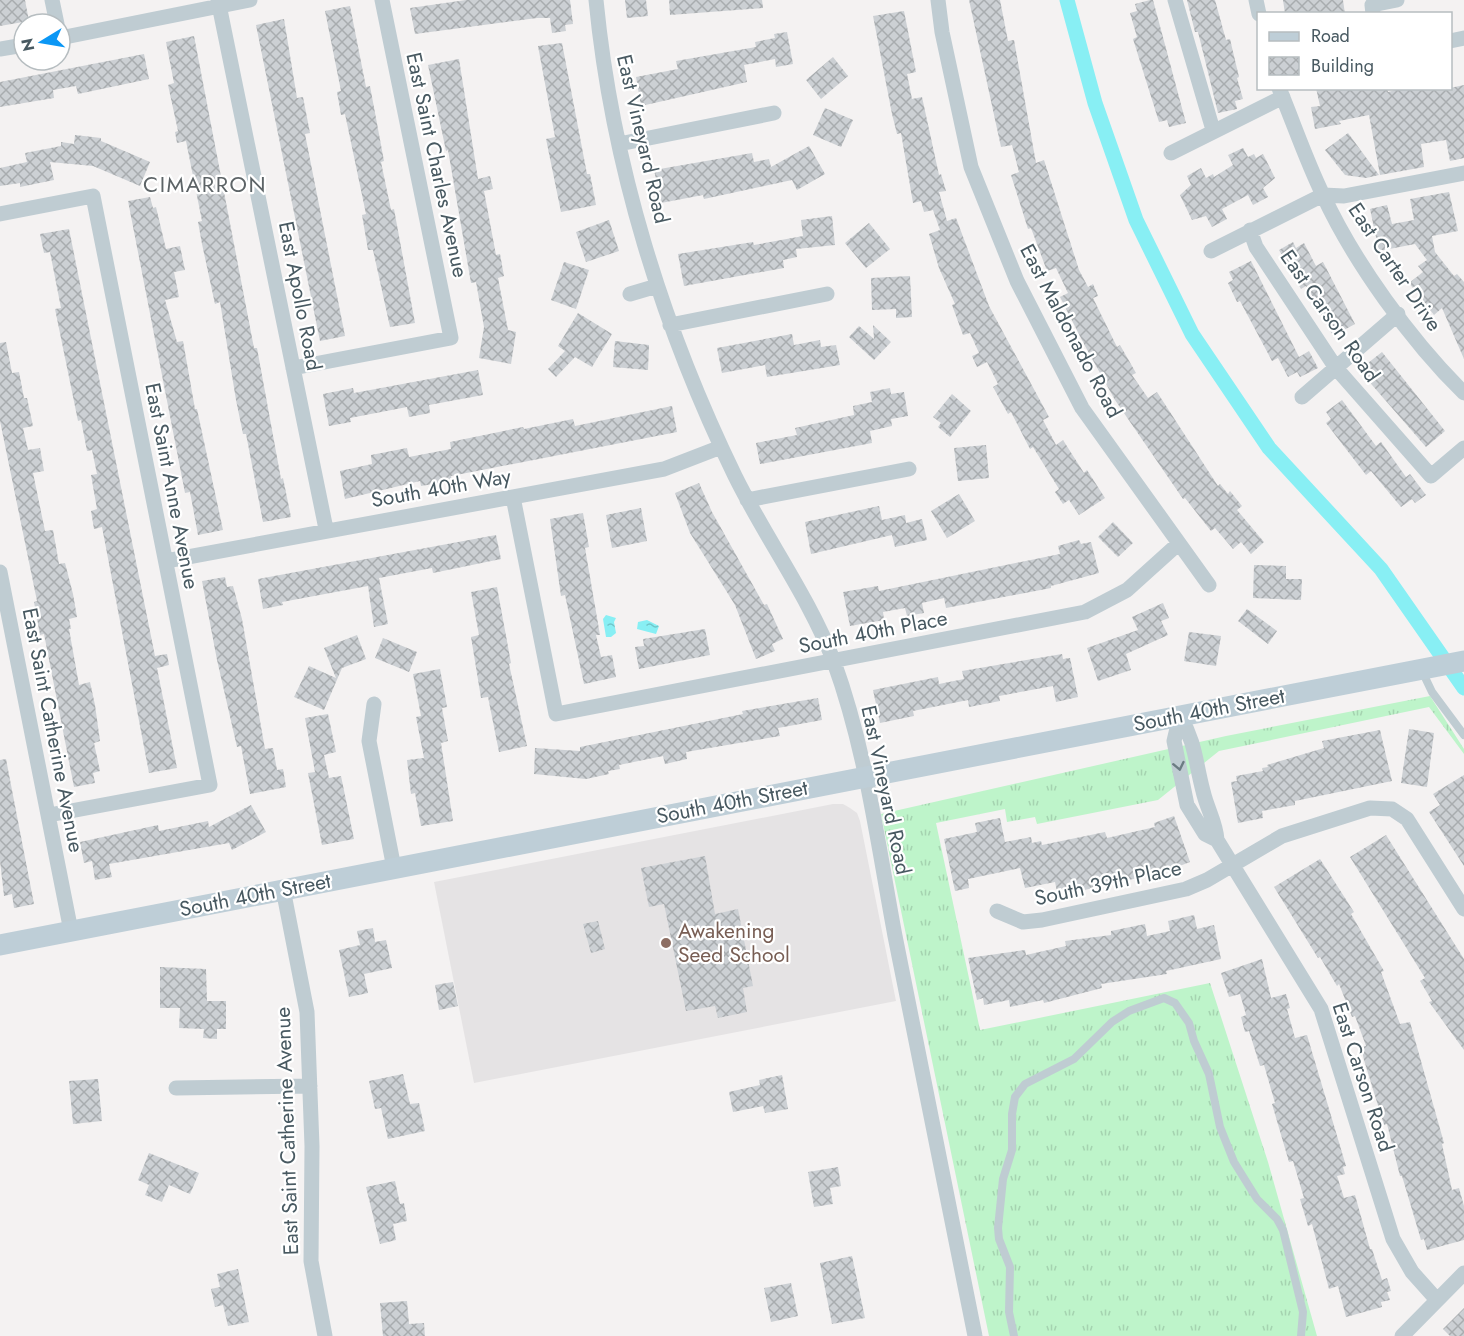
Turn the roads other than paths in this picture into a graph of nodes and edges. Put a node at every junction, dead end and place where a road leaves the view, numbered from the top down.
1 (250, 0) edge
2 (382, 0) edge
3 (596, 0) edge
4 (938, 0) edge
5 (1175, 0) edge
6 (1397, 0) edge
7 (219, 3) edge
8 (1373, 12) edge
9 (72, 35) edge
10 (1281, 93) edge
11 (774, 113) dead end
12 (1213, 130) junction
13 (619, 144) junction
14 (1171, 153) dead end
15 (1464, 173) edge
16 (1323, 195) junction
17 (0, 214) edge
18 (1250, 230) junction
19 (1211, 251) dead end
20 (657, 286) junction
21 (630, 294) dead end
22 (827, 294) dead end
23 (1398, 314) junction
24 (670, 325) junction
25 (293, 368) junction
26 (1336, 368) junction
27 (1464, 393) edge
28 (1302, 397) dead end
29 (721, 447) junction
30 (1464, 448) edge
31 (909, 469) dead end
32 (513, 497) junction
33 (747, 501) junction
34 (326, 530) junction
35 (1178, 544) junction
36 (166, 561) junction
37 (0, 572) edge
38 (1209, 585) dead end
39 (1464, 660) edge
40 (833, 661) junction
41 (1421, 669) junction
42 (374, 704) dead end
43 (1180, 716) junction
44 (1464, 735) edge
45 (864, 777) junction
46 (1202, 790) junction
47 (1185, 794) junction
48 (49, 815) junction
49 (1217, 840) junction
50 (1231, 864) junction
51 (394, 868) junction
52 (283, 890) junction
53 (1464, 909) edge
54 (997, 911) dead end
55 (70, 931) junction
56 (0, 945) edge
57 (310, 1086) junction
58 (176, 1088) dead end
59 (1464, 1273) edge
60 (1437, 1300) junction
61 (325, 1336) edge
62 (975, 1336) edge
63 (1014, 1336) edge
64 (1301, 1336) edge
65 (1402, 1336) edge

1 - 7 street
2 - 25 street, East Saint Charles Avenue
3 - 13 street, East Vineyard Road
4 - 35 street, East Maldonado Road
5 - 12 street
6 - 8 street
7 - 9 street
7 - 25 street, East Apollo Road
10 - 12 street
10 - 16 street, East Carter Drive
11 - 13 street
12 - 14 street
13 - 20 street, East Vineyard Road
15 - 16 street
16 - 18 street
16 - 23 street, East Carter Drive
17 - 36 street, East Saint Anne Avenue
18 - 19 street
18 - 26 street, East Carson Road
20 - 21 street
20 - 24 street, East Vineyard Road
22 - 24 street
23 - 26 street
23 - 27 street, East Carter Drive
24 - 29 street, East Vineyard Road
25 - 34 street, East Apollo Road
26 - 28 street
26 - 30 street, East Carson Road
29 - 32 street, South 40th Way
29 - 33 street, East Vineyard Road
31 - 33 street
32 - 34 street, South 40th Way
32 - 40 street, South 40th Place
33 - 40 street, East Vineyard Road
34 - 36 street, South 40th Way
35 - 38 street, East Maldonado Road
35 - 40 street, South 40th Place
36 - 48 street, East Saint Anne Avenue
37 - 48 street, East Saint Catherine Avenue
39 - 41 main road, South 40th Street
40 - 45 street, East Vineyard Road
41 - 43 main road, South 40th Street
41 - 44 lane
42 - 51 street
43 - 45 main road, South 40th Street
43 - 46 street, East Carson Road
43 -> 47 street, East Carson Road
45 - 51 main road, South 40th Street
45 - 62 street, East Vineyard Road
46 - 47 street
46 - 49 street, East Carson Road
47 - 49 street, East Carson Road
48 - 55 street, East Saint Catherine Avenue
49 - 50 street, East Carson Road
50 - 53 street, South 39th Place
50 - 54 street, South 39th Place
50 - 60 street, East Carson Road
51 - 52 main road, South 40th Street
52 - 55 main road, South 40th Street
52 - 57 street, East Saint Catherine Avenue
55 - 56 main road, South 40th Street
57 - 58 street
57 - 61 street, East Saint Catherine Avenue
59 - 60 street
60 - 65 street
63 - 64 lane

